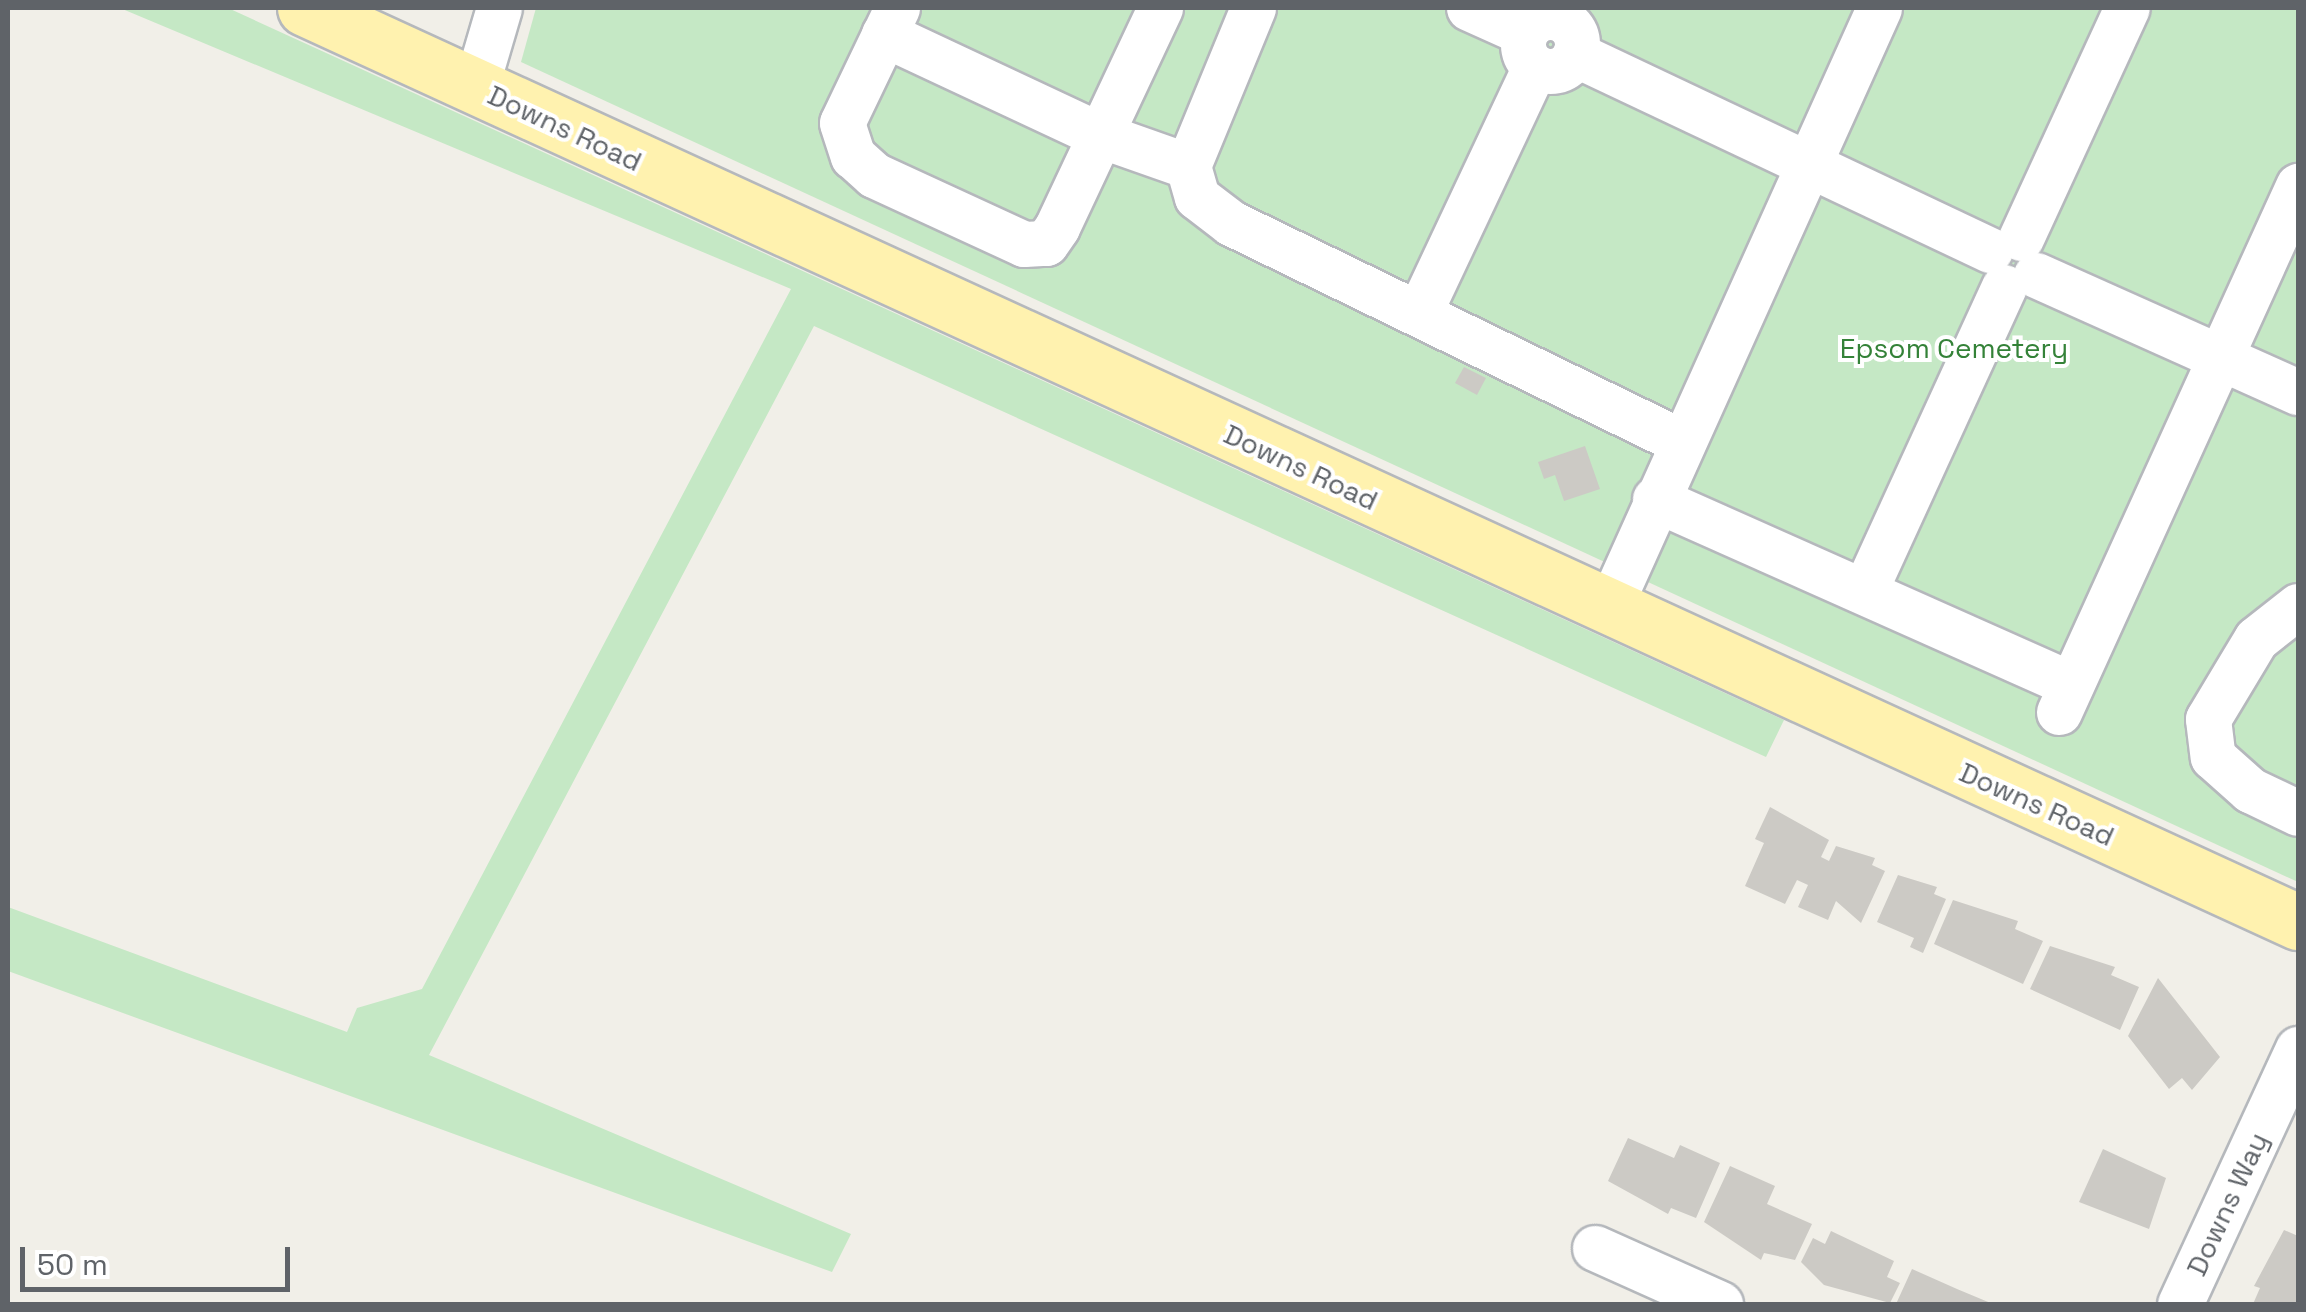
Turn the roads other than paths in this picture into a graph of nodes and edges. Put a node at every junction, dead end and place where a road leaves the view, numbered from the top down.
1 (306, 8) edge
2 (499, 8) edge
3 (1160, 8) edge
4 (1253, 8) edge
5 (1469, 8) edge
6 (1879, 8) edge
7 (2127, 8) edge
8 (890, 20) edge
9 (1549, 36) edge
10 (476, 86) junction
11 (1100, 135) junction
12 (1808, 160) junction
13 (1188, 166) junction
14 (2298, 186) edge
15 (2013, 262) junction
16 (1420, 311) junction
17 (2217, 359) junction
18 (2298, 392) edge
19 (1678, 440) junction
20 (1654, 499) junction
21 (1866, 588) junction
22 (2298, 606) edge
23 (1608, 610) junction
24 (2250, 790) junction
25 (2298, 799) edge
26 (2298, 813) edge
27 (2298, 922) edge
28 (2298, 1048) edge
29 (1595, 1248) dead end
30 (1720, 1304) edge
31 (2180, 1304) edge

1 - 10 main road, Downs Road
2 - 10 street
3 - 11 street
4 - 13 street
5 - 9 street
6 - 12 street
7 - 15 street
8 - 11 street
8 - 11 street
9 - 12 street
9 - 16 street
10 - 23 main road, Downs Road
11 - 13 street
12 - 15 street
12 - 19 street
13 - 16 street
14 - 17 street
15 - 17 street
15 - 21 street
16 - 19 street
17 - 18 street
17 - 21 street
19 - 20 street
20 - 21 street
20 - 23 street
22 - 24 street
23 - 27 main road, Downs Road
24 - 25 street
24 - 26 street
28 - 31 street, Downs Way
29 - 30 street

